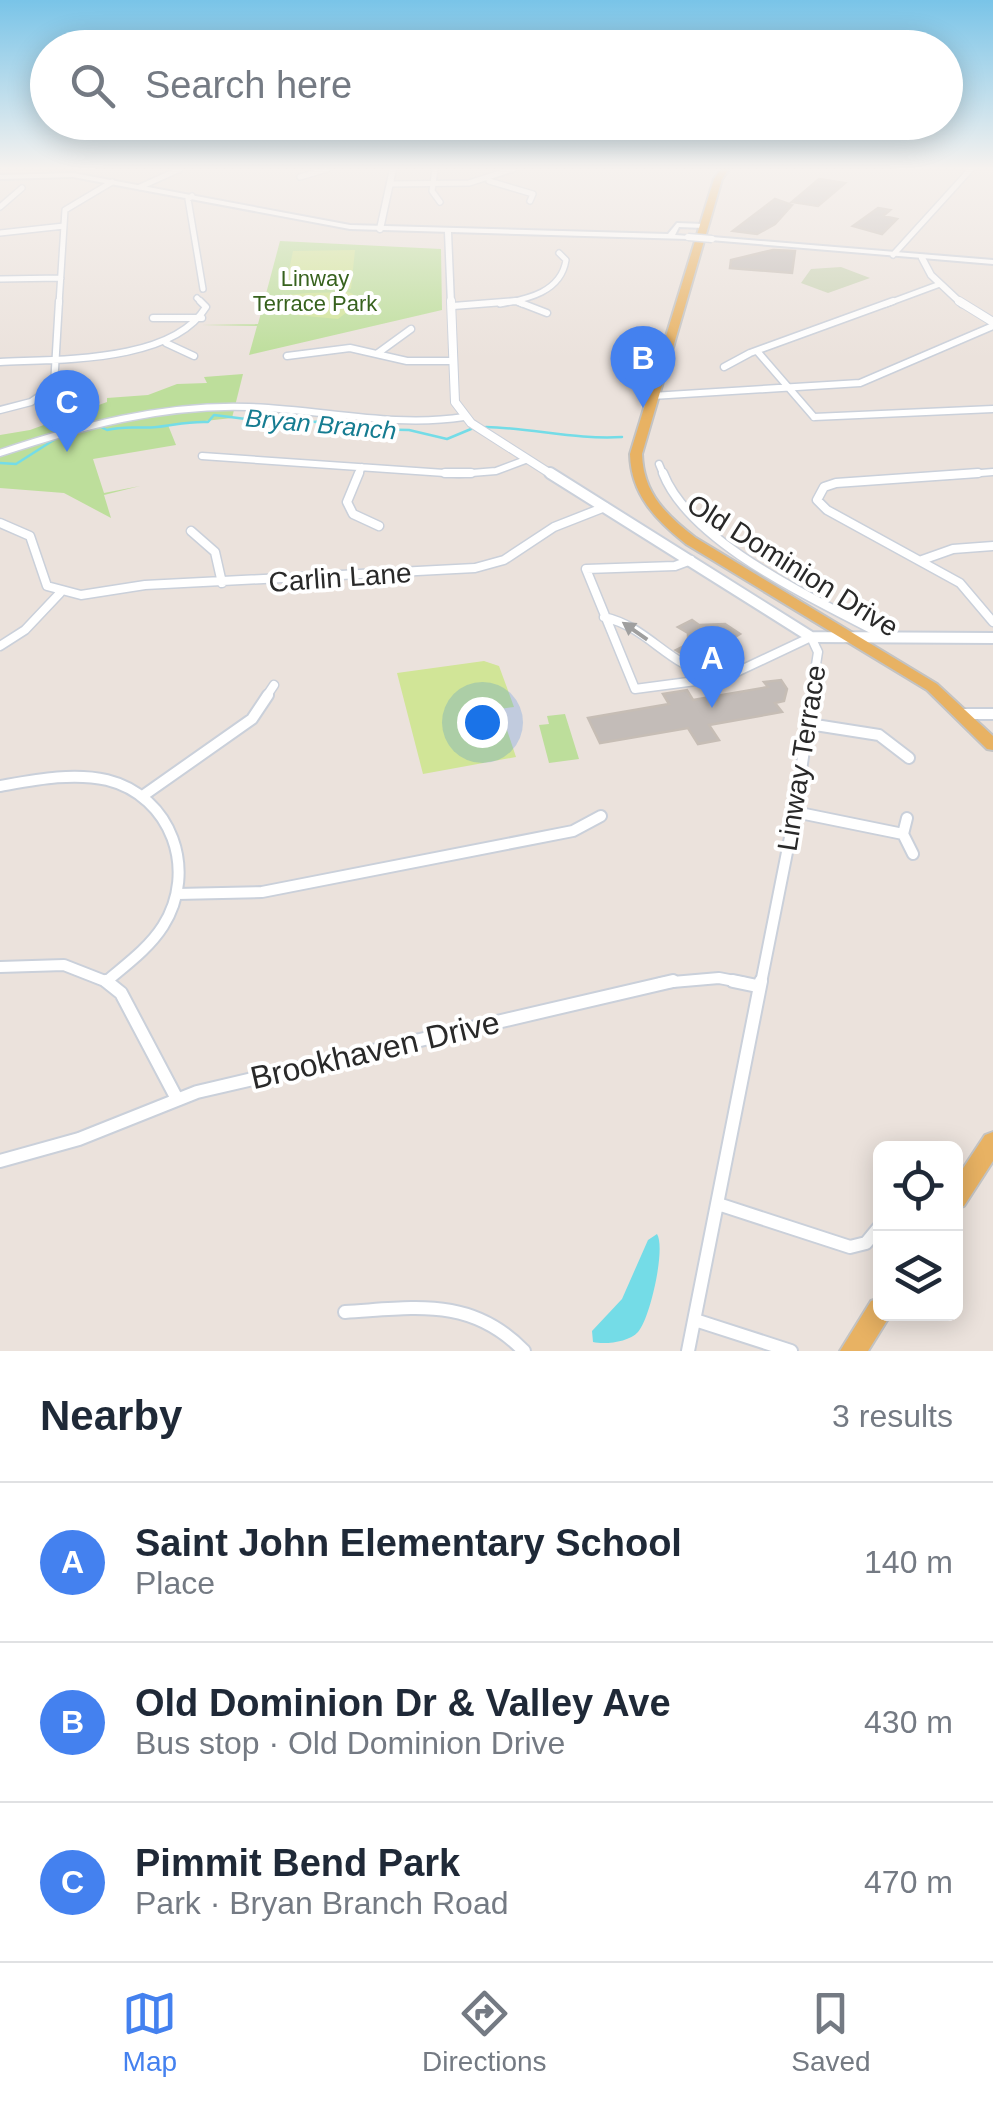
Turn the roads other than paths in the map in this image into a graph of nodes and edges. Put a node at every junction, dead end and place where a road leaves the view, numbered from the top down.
1 (64, 232) edge
2 (192, 232) edge
3 (448, 232) edge
4 (451, 232) edge
5 (674, 232) edge
6 (702, 232) edge
7 (913, 232) edge
8 (671, 236) junction
9 (559, 253) dead end
10 (892, 255) junction
11 (922, 258) junction
12 (993, 262) edge
13 (61, 278) junction
14 (0, 280) edge
15 (940, 284) junction
16 (203, 290) dead end
17 (197, 298) dead end
18 (516, 300) junction
19 (453, 306) junction
20 (546, 313) dead end
21 (153, 318) dead end
22 (202, 318) junction
23 (993, 324) edge
24 (412, 328) dead end
25 (166, 343) junction
26 (756, 351) junction
27 (378, 353) junction
28 (194, 356) dead end
29 (287, 356) dead end
30 (301, 356) junction
31 (56, 357) junction
32 (452, 361) junction
33 (0, 362) edge
34 (293, 364) dead end
35 (724, 368) dead end
36 (790, 390) junction
37 (652, 396) junction
38 (993, 408) edge
39 (0, 410) edge
40 (464, 417) junction
41 (814, 417) junction
42 (801, 426) dead end
43 (0, 452) edge
44 (202, 456) dead end
45 (528, 459) junction
46 (659, 464) dead end
47 (362, 467) junction
48 (993, 472) edge
49 (605, 507) junction
50 (0, 523) edge
51 (378, 526) dead end
52 (192, 531) dead end
53 (993, 546) edge
54 (693, 559) junction
55 (922, 560) junction
56 (222, 584) junction
57 (60, 594) junction
58 (604, 617) junction
59 (993, 622) edge
60 (812, 636) junction
61 (849, 637) junction
62 (886, 637) junction
63 (993, 638) edge
64 (0, 646) edge
65 (726, 677) junction
66 (274, 685) dead end
67 (964, 714) junction
68 (993, 714) edge
69 (809, 724) junction
70 (993, 745) edge
71 (910, 758) dead end
72 (0, 786) edge
73 (144, 796) junction
74 (794, 812) junction
75 (600, 816) dead end
76 (907, 818) dead end
77 (903, 834) junction
78 (913, 854) dead end
79 (176, 894) junction
80 (0, 968) edge
81 (108, 980) junction
82 (758, 986) junction
83 (177, 1099) junction
84 (993, 1142) edge
85 (0, 1161) edge
86 (963, 1187) edge
87 (718, 1204) junction
88 (876, 1231) edge
89 (346, 1312) dead end
90 (696, 1320) junction
91 (873, 1321) edge
92 (524, 1351) edge
93 (688, 1351) edge
94 (791, 1351) edge
95 (853, 1351) edge

1 - 13 street
2 - 16 street
3 - 19 street
4 - 8 main road
5 - 8 main road
6 - 37 main road, Old Dominion Drive
7 - 10 street
8 - 10 main road, bridge
9 - 18 street
10 - 11 main road
11 - 12 main road
11 - 15 street
13 - 14 street
13 - 31 street
15 - 23 street
15 - 26 street
17 - 22 street
18 - 19 street
18 - 20 street
19 - 32 street
21 - 22 street
22 - 25 street
23 - 36 street
24 - 27 street
25 - 28 street
25 - 31 street
26 - 35 street
26 - 36 street
27 - 30 street
27 - 32 street
29 - 30 street
30 - 34 street
31 - 33 street
31 - 39 street
32 - 40 street
36 - 37 street
36 - 41 street
37 - 61 main road, Old Dominion Drive
38 - 41 street
40 - 43 street
40 - 45 street, Linway Terrace
41 - 42 street
44 - 47 street
45 - 47 street
45 - 49 street, Linway Terrace
46 - 62 street
47 - 51 street
48 - 55 street
49 - 54 street, Linway Terrace
49 - 56 street, Carlin Lane
50 - 57 street
52 - 56 street
53 - 55 street
54 - 58 street
54 - 60 street, Linway Terrace
55 - 59 street
56 - 57 street, Carlin Lane
57 - 64 street
65 -> 58 street
58 - 65 street
60 - 61 street
60 - 65 street
60 - 69 street, Linway Terrace
61 - 62 street
61 - 67 main road, Old Dominion Drive
62 - 63 street
66 - 73 street
67 - 68 street
67 - 70 main road, Old Dominion Drive
69 - 71 street
69 - 74 street, Linway Terrace
72 - 73 street
73 - 79 street
74 - 77 street
74 - 82 street, Linway Terrace
75 - 79 street
76 - 77 street
77 - 78 street
79 - 81 street
80 - 81 street
81 - 83 street
82 - 83 street, Brookhaven Drive
82 - 87 street, Linway Terrace
83 - 85 street, Brookhaven Drive
84 - 86 main road
87 - 88 street
87 - 90 street, Linway Terrace
89 - 92 street
90 - 93 street, Linway Terrace
90 - 94 street
91 - 95 main road

